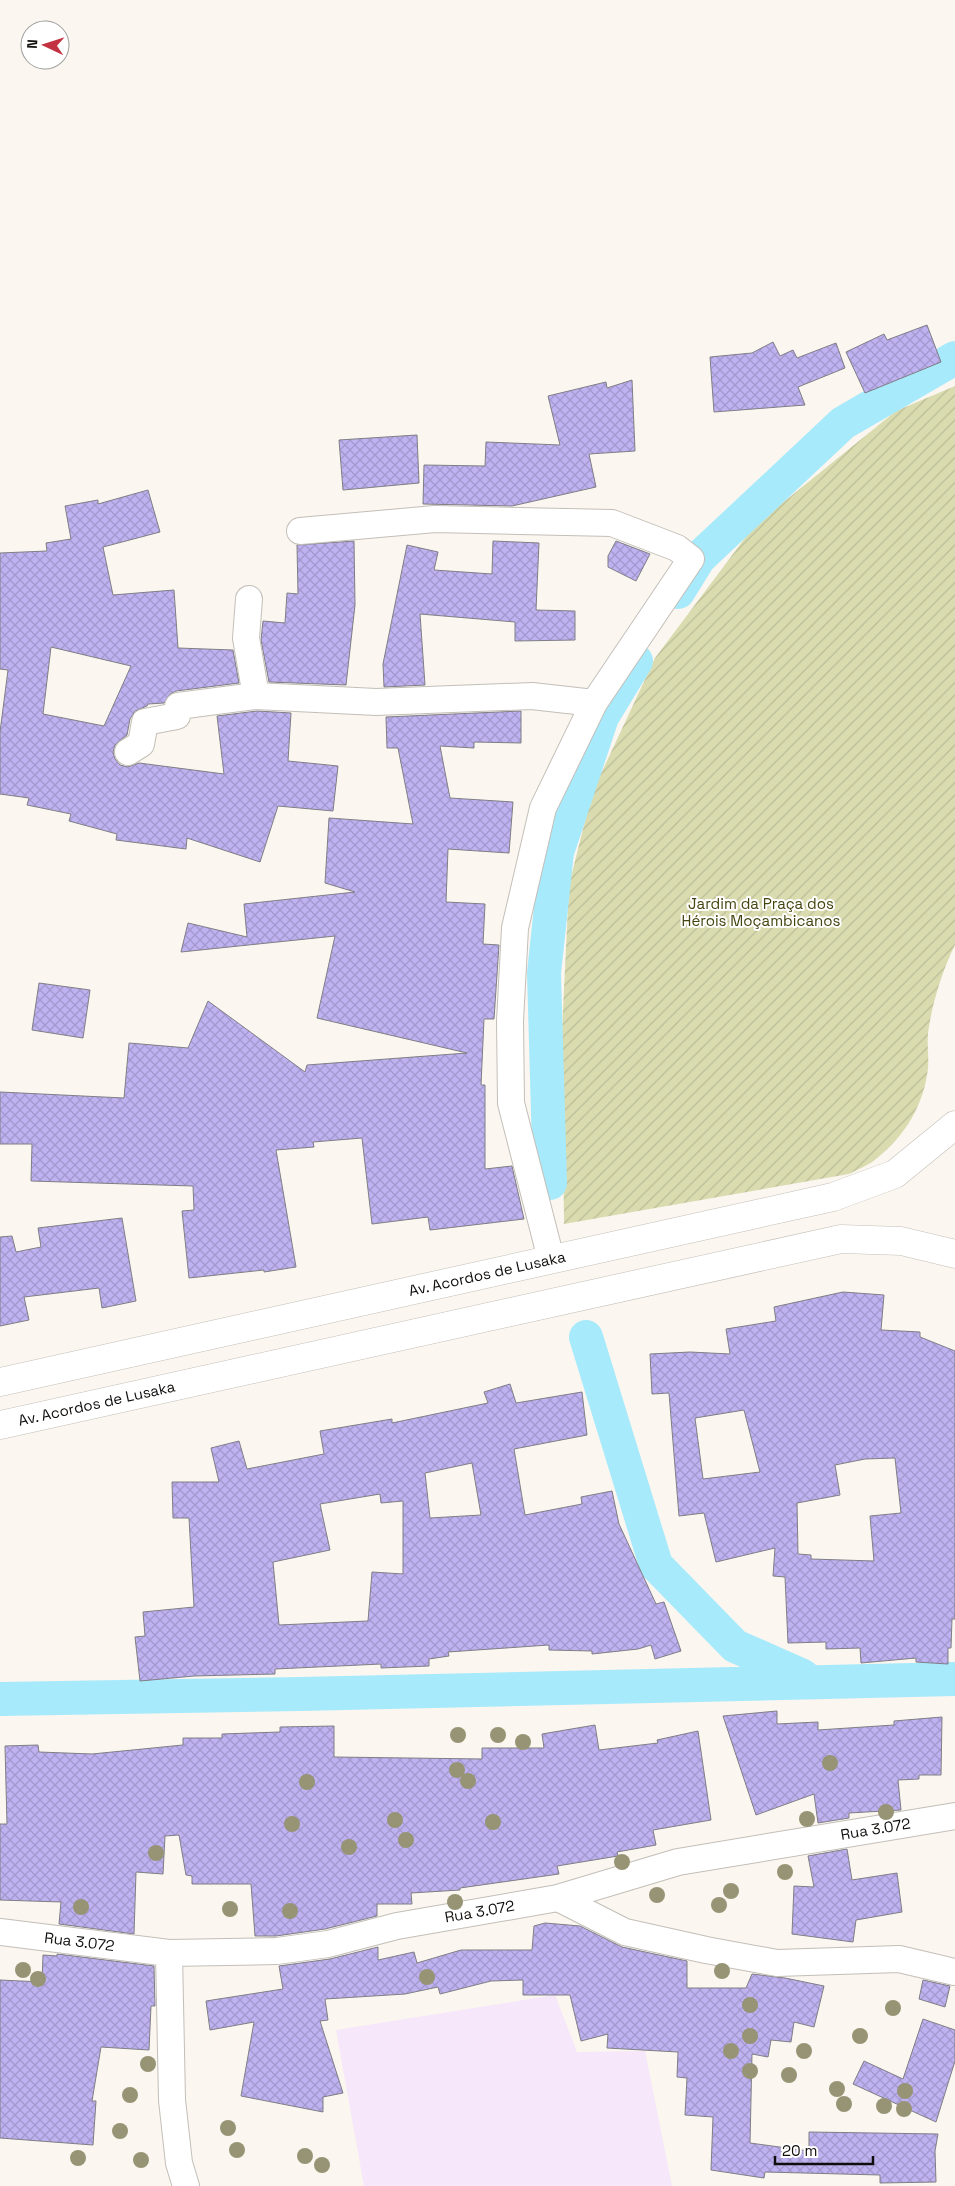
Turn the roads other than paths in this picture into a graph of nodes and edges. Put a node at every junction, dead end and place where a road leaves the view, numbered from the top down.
1 (300, 531) dead end
2 (249, 599) dead end
3 (256, 696) junction
4 (594, 703) junction
5 (128, 752) dead end
6 (955, 1124) edge
7 (955, 1254) edge
8 (551, 1259) junction
9 (0, 1382) edge
10 (0, 1425) edge
11 (955, 1816) edge
12 (558, 1898) junction
13 (0, 1932) edge
14 (169, 1953) junction
15 (955, 1972) edge
16 (186, 2186) edge

1 - 4 street
2 - 3 street
3 - 4 street
3 - 5 street
4 - 8 street
6 - 8 main road, Av. Acordos de Lusaka
7 - 10 main road, Av. Acordos de Lusaka
8 - 9 main road, Av. Acordos de Lusaka
11 - 12 street, Rua 3.072
12 - 14 street, Rua 3.072
12 - 15 street
13 - 14 street, Rua 3.072
14 - 16 street

